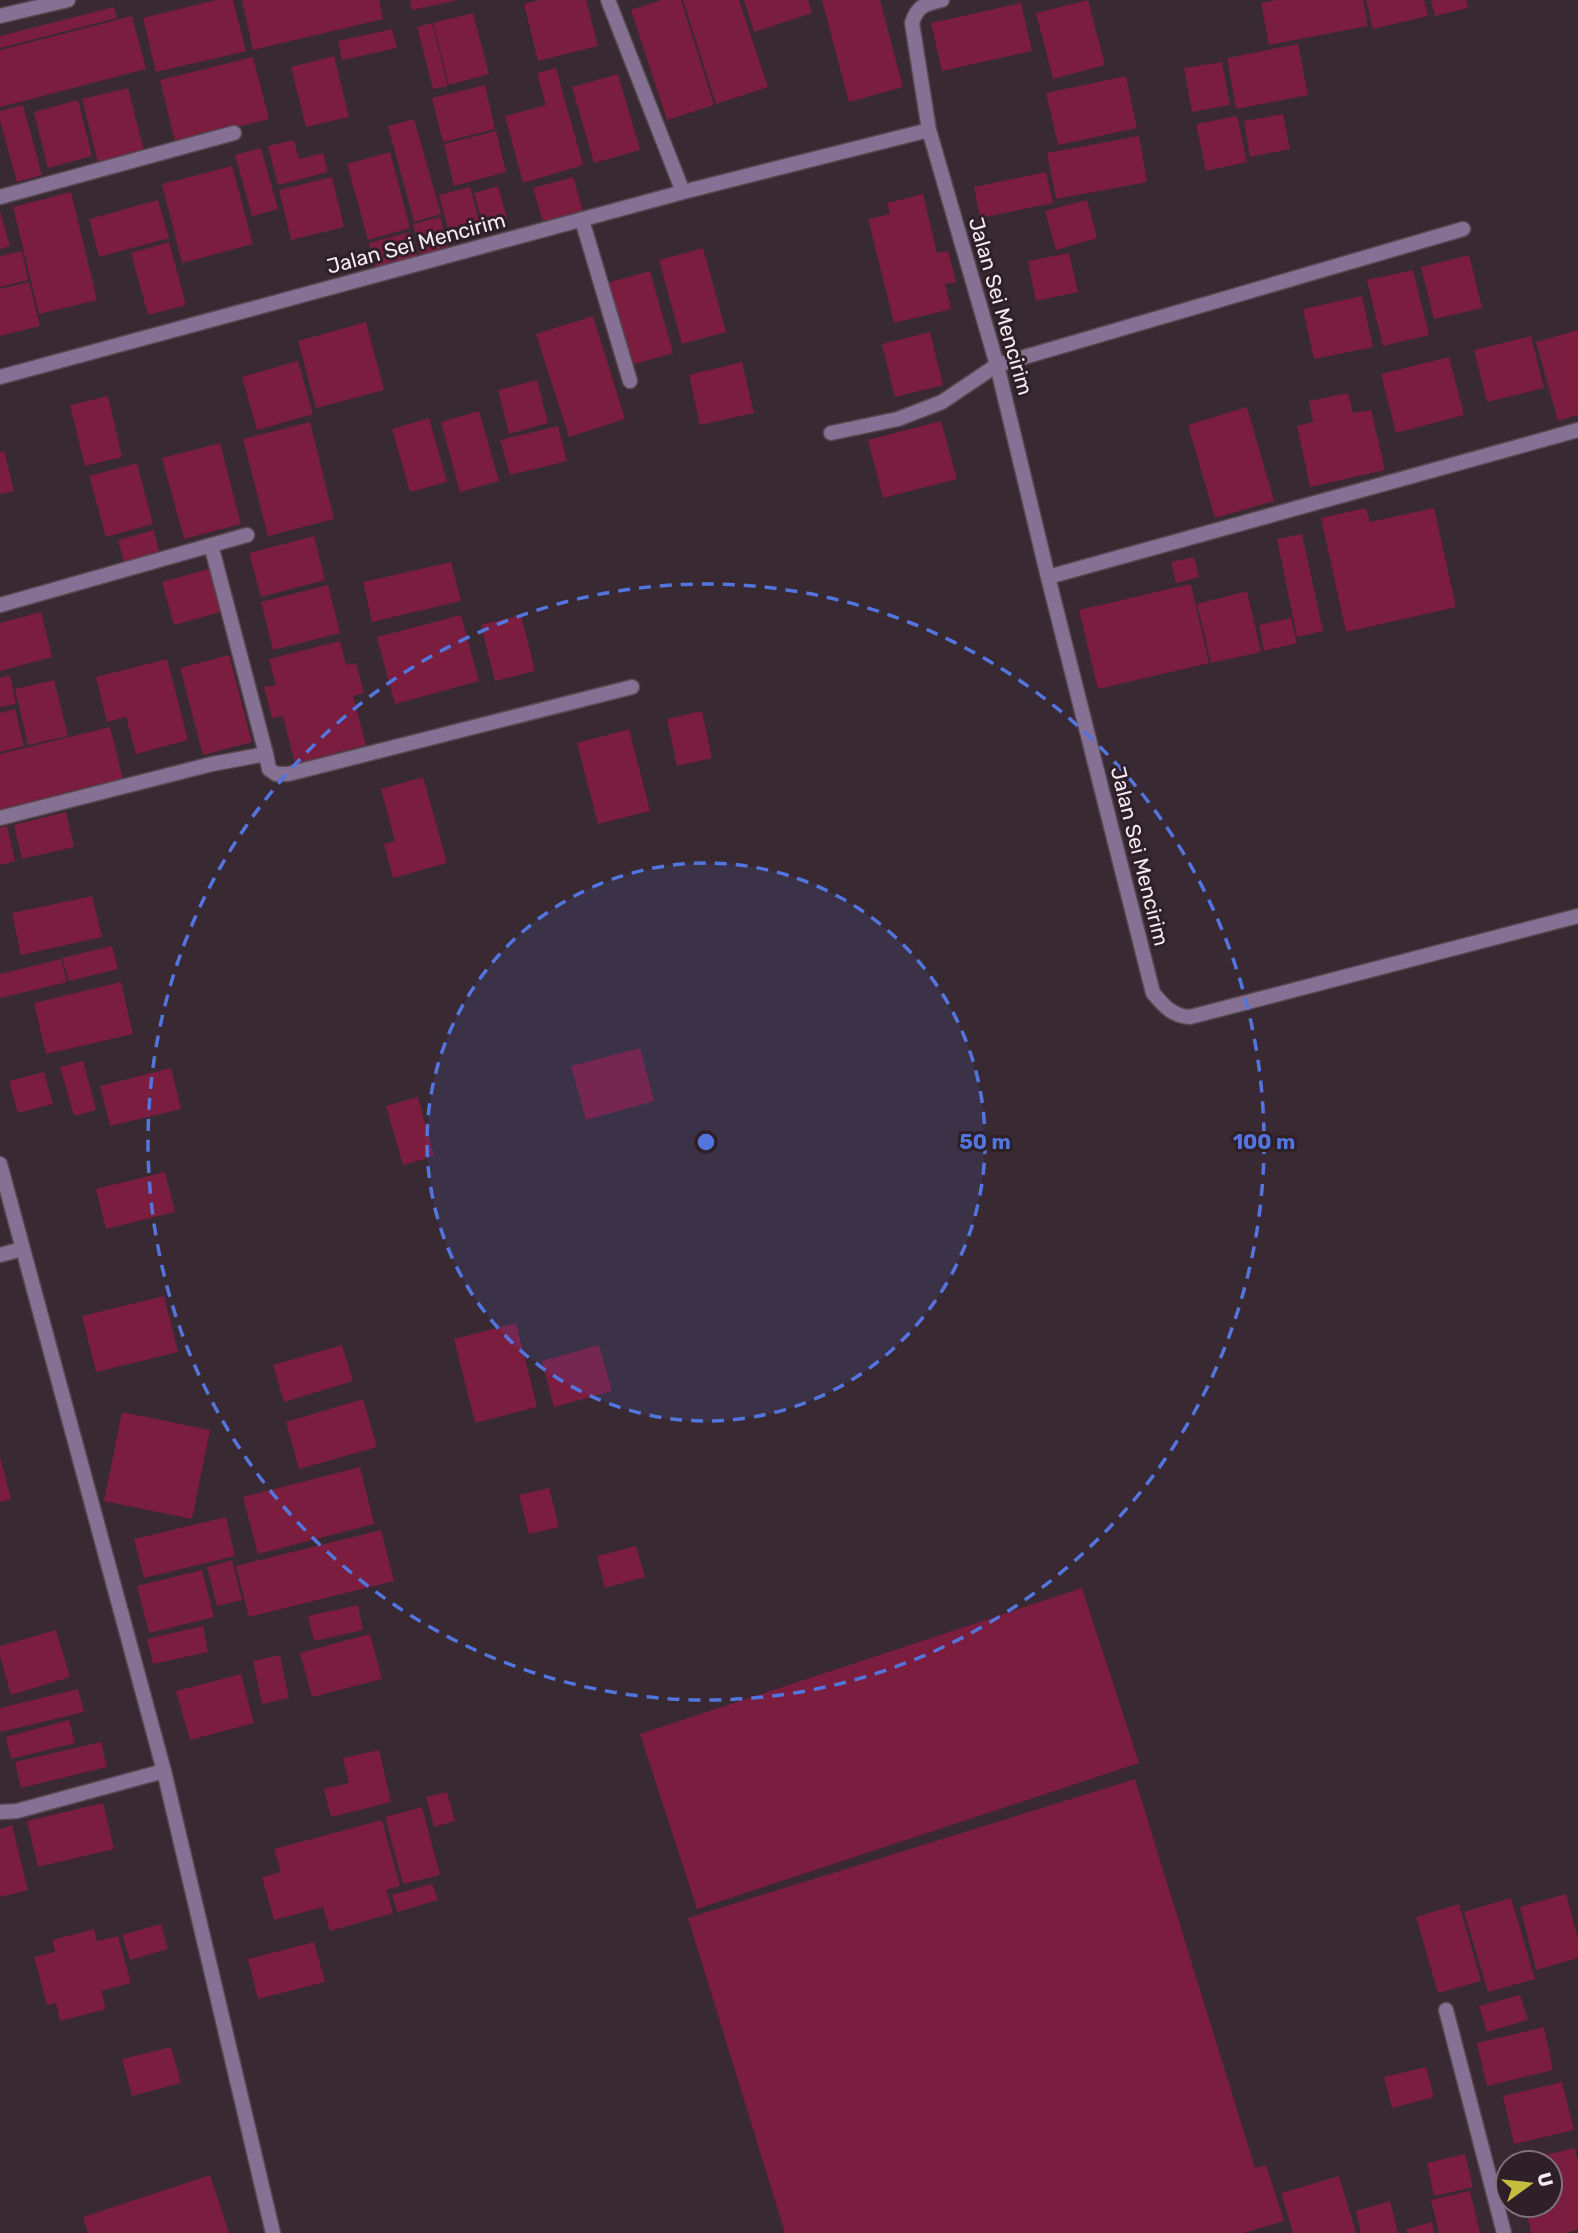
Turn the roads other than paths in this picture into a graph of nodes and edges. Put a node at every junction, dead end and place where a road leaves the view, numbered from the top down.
1 (68, 0) edge
2 (608, 0) edge
3 (942, 0) edge
4 (0, 16) edge
5 (929, 130) junction
6 (234, 133) dead end
7 (683, 192) junction
8 (0, 197) edge
9 (582, 220) junction
10 (1463, 229) dead end
11 (997, 365) junction
12 (0, 377) edge
13 (630, 381) dead end
14 (1578, 430) edge
15 (831, 433) dead end
16 (247, 534) dead end
17 (211, 545) junction
18 (1048, 577) junction
19 (0, 605) edge
20 (632, 687) dead end
21 (266, 754) junction
22 (0, 818) edge
23 (1578, 916) edge
24 (0, 1164) edge
25 (22, 1249) junction
26 (0, 1255) edge
27 (163, 1771) junction
28 (0, 1812) edge
29 (1446, 2010) dead end
30 (273, 2233) edge
31 (1504, 2233) edge

1 - 4 street
2 - 7 street
3 - 5 street
5 - 7 street, Jalan Sei Mencirim
5 - 11 street, Jalan Sei Mencirim
6 - 8 street
7 - 9 street, Jalan Sei Mencirim
9 - 12 street, Jalan Sei Mencirim
9 - 13 street
10 - 11 street
11 - 15 street
11 - 18 street, Jalan Sei Mencirim
14 - 18 street
16 - 17 street
17 - 19 street
17 - 21 street
18 - 23 street, Jalan Sei Mencirim
20 - 21 street
21 - 22 street
24 - 25 street
25 - 26 street
25 - 27 street
27 - 28 street
27 - 30 street
29 - 31 street

